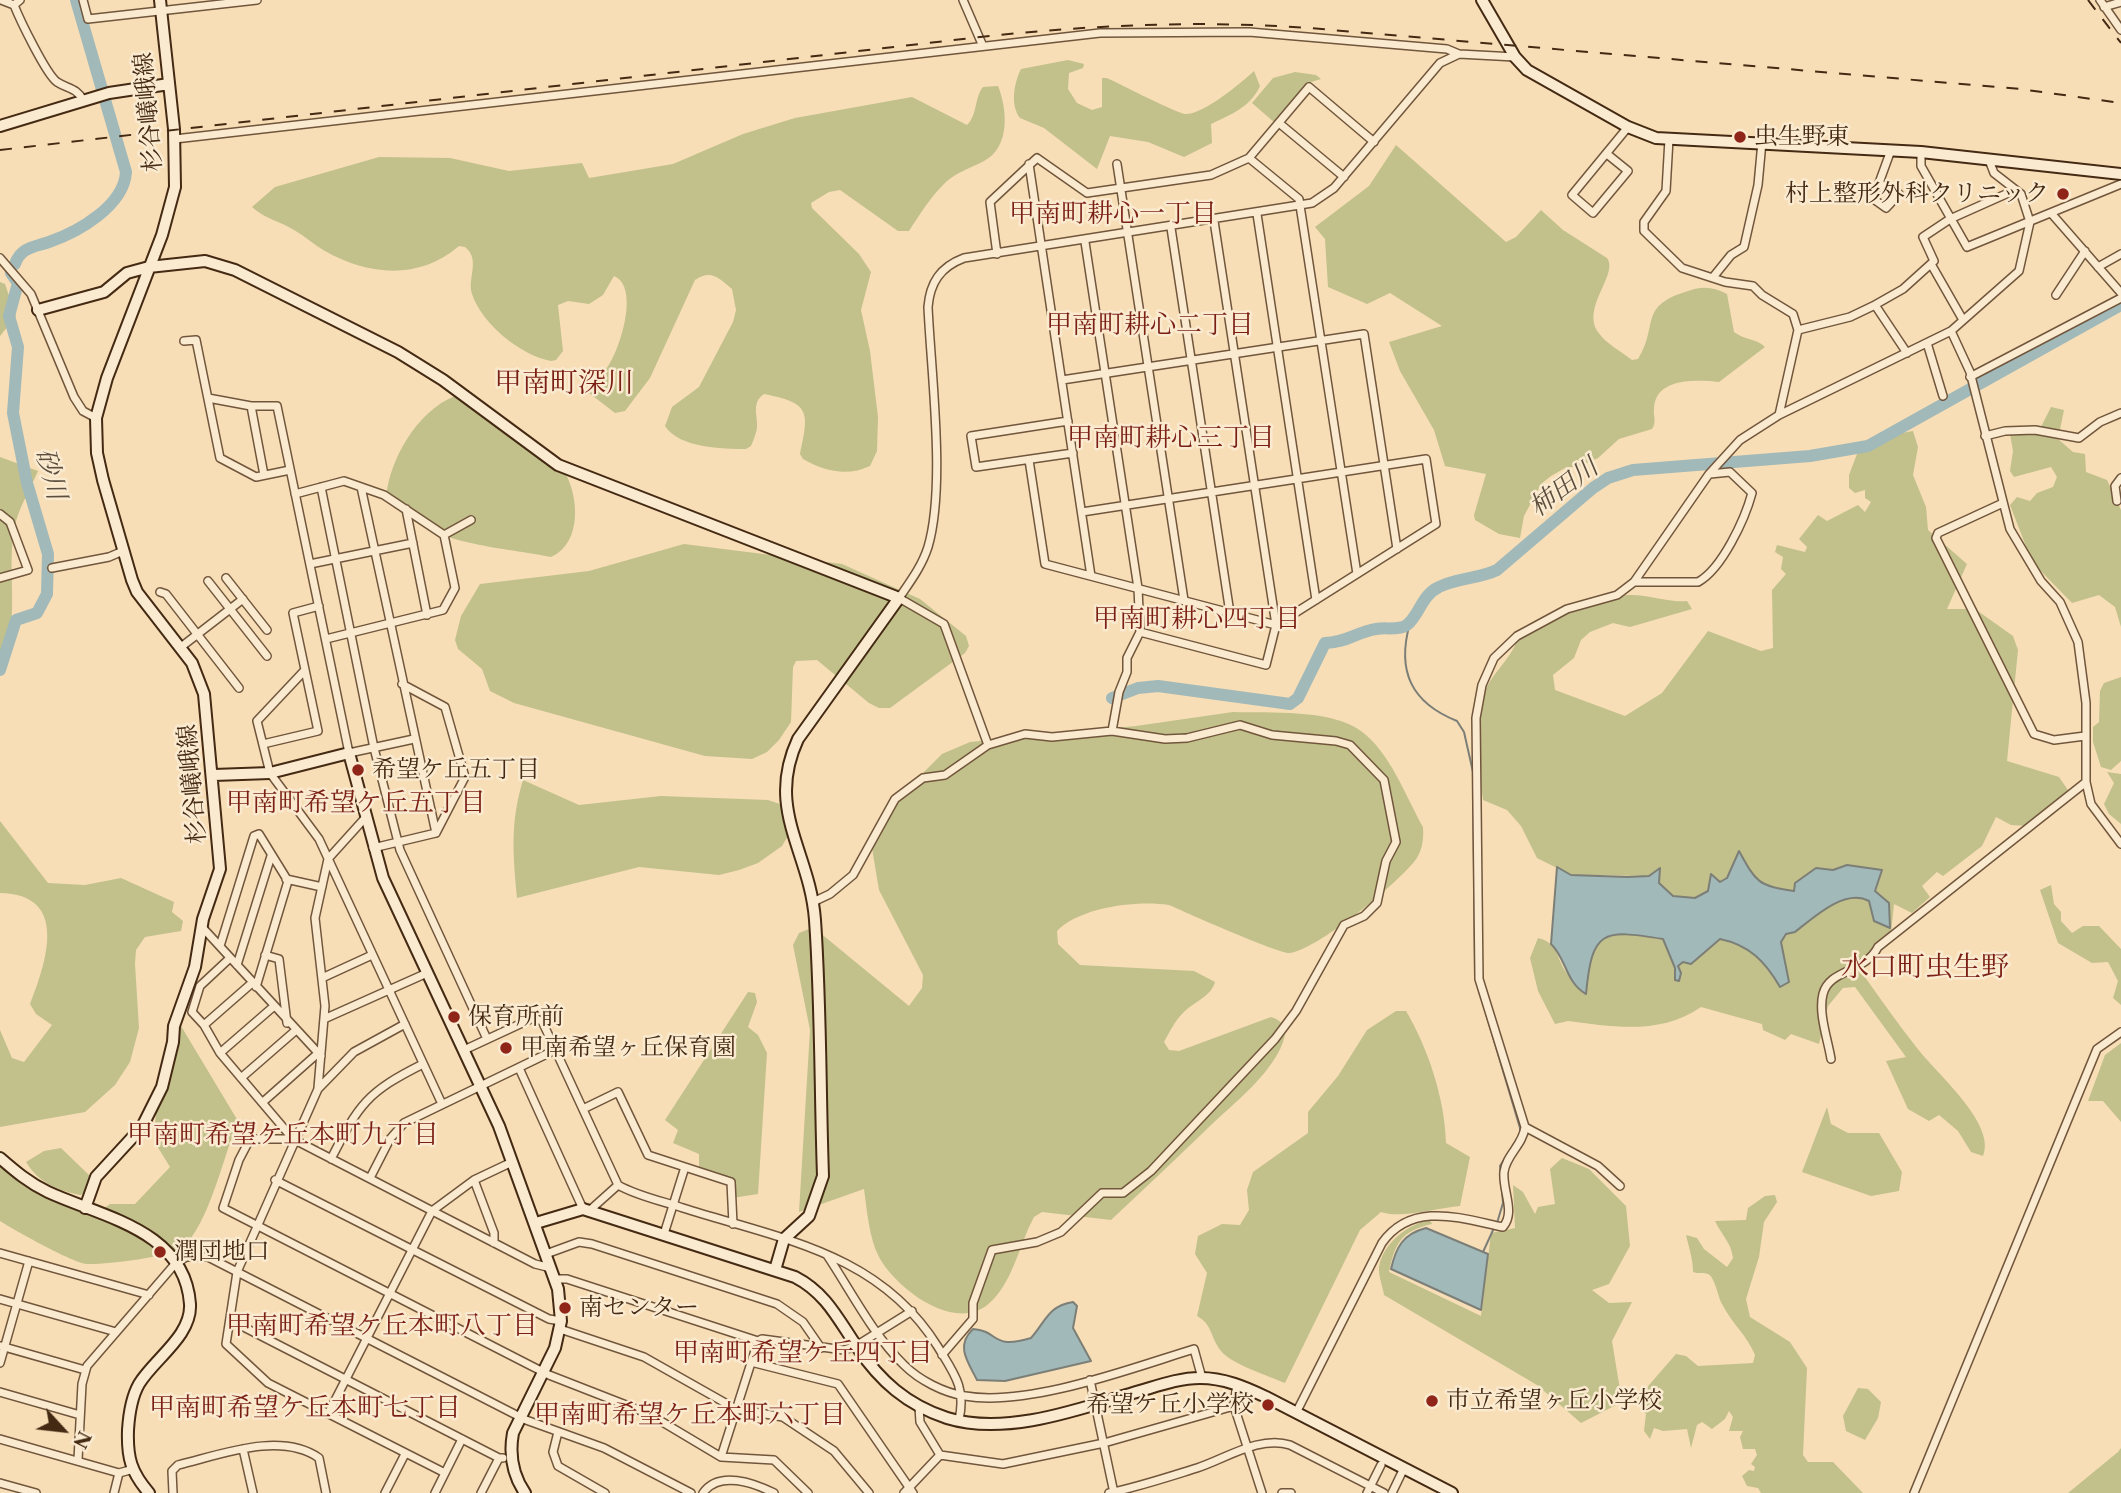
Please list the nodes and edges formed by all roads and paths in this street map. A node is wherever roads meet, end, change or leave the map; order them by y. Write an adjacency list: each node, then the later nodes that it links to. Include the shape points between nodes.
1 (1, 0): 6 (street)
2 (83, 0): 9 (street, via 88,19)
3 (257, 0): 9 (street)
4 (963, 0): 11 (street)
5 (1482, 0): 13 (street)
6 (17, 2): 15 (street, via 46,69 58,82)
7 (2121, 2): 8 (street)
8 (2102, 3): 10 (street)
9 (161, 6): 14 (street, 杉谷嶬峨線)
10 (2121, 30)
11 (982, 44): 12 (street, via 1091,33 1214,31 1409,45); 19 (street, via 624,90)
12 (1459, 54): 13 (street); 21 (street, via 1434,69)
13 (1515, 57): 18 (street, via 1542,80)
14 (169, 83): 15 (street); 19 (street, 杉谷嶬峨線)
15 (89, 98): 17 (street)
16 (1279, 124): 21 (street, via 1309,87); 26 (street); 31 (street)
17 (0, 126)
18 (1628, 127): 20 (street); 25 (street)
19 (175, 139): 51 (street, 杉谷嶬峨線, via 173,201)
20 (1669, 139): 22 (street); 53 (street, via 1666,191 1643,227 1682,268)
21 (1374, 142): 31 (street)
22 (1762, 142): 23 (street); 53 (street, via 1744,247)
23 (1891, 149): 24 (street); 32 (street)
24 (1920, 152): 27 (street); 39 (street, via 1921,166)
25 (1607, 154): 25 (street, via 1572,195 1592,213 1628,171)
26 (1249, 158): 34 (street, via 1211,175); 36 (street, via 1299,199)
27 (1989, 160): 30 (street); 35 (street, via 1994,173)
28 (1029, 164): 34 (street, via 1037,158 1087,193); 45 (street); 47 (street, via 990,202)
29 (1117, 164): 34 (street)
30 (2121, 174)
31 (1344, 177): 36 (street, via 1324,197)
32 (1879, 183)
33 (2121, 184): 37 (street)
34 (1121, 189): 43 (street)
35 (2015, 190): 39 (street); 41 (street, via 2021,194)
36 (1300, 208): 38 (street); 62 (street)
37 (2051, 213): 41 (street); 46 (street)
38 (1257, 214): 40 (street); 64 (street)
39 (1950, 219): 41 (street, via 1967,247); 50 (street, via 1923,237 1934,261)
40 (1214, 221): 42 (street); 66 (street)
41 (2030, 222): 58 (street, via 2019,271)
42 (1171, 228): 43 (street); 67 (street)
43 (1127, 235): 44 (street); 68 (street)
44 (1084, 242): 45 (street); 69 (street)
45 (1041, 247): 47 (street); 71 (street)
46 (2085, 251): 52 (street); 54 (street)
47 (997, 254): 118 (street, via 955,262 942,271 930,291 934,520 927,548)
48 (2121, 254): 52 (street)
49 (0, 258): 57 (street, via 22,282)
50 (1931, 264): 56 (street, via 1903,289); 58 (street)
51 (149, 267): 57 (street, via 127,273 104,292); 77 (street, 杉谷嶬峨線); 118 (street, via 205,261 235,270 398,352 558,465)
52 (2098, 267): 55 (street)
53 (1714, 276): 59 (street, via 1753,286 1793,314)
54 (2056, 295)
55 (2121, 295): 70 (street)
56 (1875, 305): 59 (street, via 1850,317); 65 (street)
57 (38, 310): 77 (street, via 74,397 83,411)
58 (1963, 320): 60 (street)
59 (1798, 330): 76 (street)
60 (1951, 331): 63 (street); 70 (street)
61 (184, 341): 73 (street, via 196,340)
62 (1320, 341): 64 (street); 82 (street, via 1364,334); 85 (street)
63 (1927, 343): 65 (street); 72 (street)
64 (1278, 348): 66 (street); 88 (street)
65 (1907, 353): 76 (street)
66 (1236, 354): 67 (street); 89 (street)
67 (1191, 360): 68 (street); 92 (street)
68 (1147, 367): 69 (street); 94 (street)
69 (1105, 374): 71 (street); 97 (street)
70 (1971, 379): 79 (street)
71 (1062, 380): 78 (street)
72 (1943, 396)
73 (208, 398): 74 (street); 86 (street, via 220,458 256,477)
74 (251, 406): 83 (street, via 277,406); 86 (street)
75 (2121, 413): 79 (street, via 2079,438 2035,430)
76 (1779, 415): 84 (street, via 1740,440)
77 (96, 418): 105 (street, 杉谷嶬峨線, via 101,474)
78 (1068, 421): 80 (street); 81 (street, via 971,436 976,467)
79 (1985, 436): 96 (street)
80 (1073, 453): 81 (street); 99 (street)
81 (1029, 460): 111 (street, via 1045,564)
82 (1385, 466): 85 (street); 104 (street); 104 (street, via 1426,459 1436,524)
83 (290, 470): 86 (street); 93 (street)
84 (1711, 471): 115 (street); 115 (street, via 1730,472 1752,493 1745,519 1722,559 1698,582)
85 (1341, 473): 88 (street); 110 (street)
86 (264, 475)
87 (2121, 478): 95 (street, via 2115,486)
88 (1299, 480): 89 (street); 121 (street)
89 (1255, 486): 92 (street); 127 (street)
90 (321, 487): 91 (street, via 344,481); 93 (street); 107 (street)
91 (361, 487): 98 (street); 106 (street)
92 (1212, 492): 94 (street); 124 (street)
93 (295, 494): 108 (street)
94 (1168, 499): 97 (street); 120 (street)
95 (2117, 501)
96 (2003, 503): 139 (street, via 2022,551 2071,623 2078,642); 139 (street, via 1937,533 1936,538 2034,734 2054,740)
97 (1125, 506): 99 (street); 116 (street)
98 (405, 508): 102 (street); 103 (street)
99 (1082, 512): 111 (street)
100 (0, 514): 112 (street, via 10,522 28,570)
101 (471, 520): 102 (street)
102 (444, 535): 125 (street, via 455,589 443,610)
103 (413, 543): 106 (street); 125 (street)
104 (1397, 549): 110 (street)
105 (123, 551): 109 (street); 133 (street, 杉谷嶬峨線, via 137,592)
106 (374, 551): 107 (street); 126 (street)
107 (336, 559): 108 (street); 130 (street)
108 (310, 564): 122 (street)
109 (52, 568)
110 (1357, 574): 121 (street)
111 (1091, 576): 116 (street)
112 (0, 578)
113 (226, 578): 119 (street)
114 (208, 580): 123 (street)
115 (1634, 582): 189 (street, via 1617,596 1567,609 1517,636 1494,658 1482,685 1476,718 1479,979)
116 (1138, 588): 120 (street); 129 (street)
117 (160, 592): 131 (street)
118 (899, 598): 142 (street, via 944,624); 157 (street, via 813,716 789,758 784,783 786,809)
119 (243, 599): 123 (street); 128 (street)
120 (1184, 600): 124 (street)
121 (1316, 600): 127 (street)
122 (319, 606): 132 (street); 135 (street, via 293,613)
123 (231, 609): 131 (street); 134 (street)
124 (1230, 612): 127 (street)
125 (428, 615): 126 (street)
126 (390, 623): 130 (street); 136 (street)
127 (1276, 625): 129 (street, via 1266,665)
128 (267, 630)
129 (1140, 632): 138 (street, via 1127,658)
130 (352, 633): 132 (street); 143 (street)
131 (197, 635): 133 (street); 137 (street)
132 (326, 639): 144 (street)
133 (181, 647): 146 (street, 杉谷嶬峨線, via 204,694)
134 (267, 656)
135 (305, 670): 141 (street, via 257,721); 141 (street, via 318,731)
136 (402, 684): 140 (street); 149 (street, via 445,708 465,777)
137 (239, 688)
138 (1112, 731): 142 (street, via 1052,737 1025,734); 234 (street, via 1165,739 1240,726 1350,746 1374,766 1387,786 1396,842 1386,861 1377,903 1364,916 1343,925 1296,1011 1275,1039 1151,1171 1123,1193 1102,1193 1061,1232 1037,1242 992,1250 973,1303 973,1319)
139 (2085, 736): 147 (street)
140 (414, 739): 143 (street); 149 (street)
141 (262, 744): 145 (street)
142 (988, 745): 157 (street, via 945,775 923,778 895,799 853,874)
143 (374, 748): 144 (street); 150 (street)
144 (349, 753): 145 (street); 148 (street)
145 (270, 773): 146 (street); 154 (street, via 319,839)
146 (214, 775): 158 (street, 杉谷嶬峨線, via 220,869)
147 (2085, 782): 151 (street, via 2091,804); 180 (street, via 1878,947 1872,959 1834,977 1823,991 1822,1003)
148 (365, 818): 152 (street); 154 (street)
149 (436, 833): 150 (street)
150 (398, 841): 152 (street); 175 (street)
151 (2121, 844)
152 (372, 848): 164 (street)
153 (271, 856): 155 (street); 159 (street, via 259,834 254,836); 163 (street)
154 (328, 859): 156 (street); 160 (street)
155 (286, 879): 156 (street); 161 (street)
156 (322, 887): 165 (street, via 315,926)
157 (813, 902): 208 (street, via 823,1176 809,1216)
158 (202, 927): 159 (street); 201 (street, 杉谷嶬峨線, via 162,1087 142,1127 96,1177)
159 (220, 946): 162 (street)
160 (372, 955): 165 (street); 167 (street)
161 (265, 956): 166 (street); 170 (street, via 279,959)
162 (230, 958): 163 (street); 172 (street, via 200,986 192,1012)
163 (237, 965): 166 (street)
164 (427, 973): 167 (street); 176 (street)
165 (322, 978): 169 (street)
166 (254, 985): 168 (street); 172 (street)
167 (389, 990): 169 (street); 171 (street)
168 (273, 1007): 170 (street); 178 (street)
169 (324, 1019): 179 (street)
170 (287, 1023): 173 (street)
171 (405, 1024): 181 (street); 185 (street, via 354,1052)
172 (204, 1025): 178 (street)
173 (295, 1031): 179 (street); 183 (street)
174 (2121, 1032): 295 (street, via 2097,1049)
175 (487, 1039): 176 (street); 177 (street, via 533,1018 542,1021)
176 (464, 1050): 184 (street)
177 (555, 1050): 182 (street); 188 (street)
178 (220, 1053): 183 (street)
179 (318, 1056): 185 (street); 186 (street)
180 (1830, 1059)
181 (423, 1064): 187 (street); 192 (street, via 364,1101)
182 (519, 1068): 184 (street); 202 (street)
183 (242, 1078): 186 (street)
184 (480, 1086): 187 (street); 193 (street)
185 (318, 1088): 190 (street)
186 (263, 1102): 190 (street)
187 (442, 1104): 195 (street, via 399,1127)
188 (583, 1109): 194 (street, via 618,1092 648,1155); 198 (street)
189 (1525, 1127): 199 (street, via 1598,1166); 249 (street, via 1521,1144 1504,1170 1506,1223 1500,1227 1433,1214 1414,1217 1392,1231)
190 (293, 1139): 192 (street); 196 (street); 206 (street, via 250,1139 239,1160 223,1208)
191 (0, 1158): 201 (street, via 23,1178)
192 (331, 1159): 195 (street)
193 (512, 1162): 197 (street); 204 (street)
194 (685, 1167): 200 (street); 205 (street, via 731,1182)
195 (370, 1178): 203 (street)
196 (275, 1180): 206 (street); 210 (street)
197 (474, 1180): 203 (street); 209 (street)
198 (618, 1185): 200 (street); 202 (street)
199 (1620, 1186)
200 (674, 1205): 205 (street); 207 (street)
201 (85, 1208): 215 (street, via 149,1235)
202 (586, 1210): 204 (street); 207 (street)
203 (432, 1211): 209 (street); 210 (street)
204 (536, 1223): 212 (street)
205 (733, 1224): 208 (street)
206 (256, 1226): 218 (street); 220 (street)
207 (664, 1234): 217 (street)
208 (784, 1240): 213 (street); 217 (street)
209 (494, 1243): 216 (street)
210 (412, 1249): 220 (street); 226 (street)
211 (0, 1253): 214 (street)
212 (547, 1254): 216 (street); 233 (street, via 579,1242 592,1244 777,1304 803,1322)
213 (827, 1255): 224 (street, via 861,1269); 228 (street)
214 (29, 1261): 221 (street); 223 (street)
215 (175, 1264): 218 (street, via 204,1255); 221 (street); 267 (street, via 189,1312 176,1339 138,1386 131,1402)
216 (552, 1268): 219 (street)
217 (775, 1270): 232 (street, via 817,1291)
218 (237, 1272): 225 (street); 229 (street)
219 (555, 1279): 226 (street); 230 (street)
220 (390, 1293): 229 (street); 238 (street)
221 (149, 1295): 227 (street)
222 (0, 1299): 223 (street)
223 (17, 1303): 227 (street); 231 (street)
224 (912, 1311): 228 (street); 234 (street)
225 (230, 1320): 240 (street); 250 (street, via 229,1348 268,1383)
226 (560, 1325): 238 (street); 248 (street, via 644,1357)
227 (116, 1332): 237 (street)
228 (879, 1332): 232 (street); 244 (street, via 905,1366 925,1381)
229 (367, 1338): 240 (street); 252 (street)
230 (758, 1341): 233 (street); 235 (street)
231 (2, 1346): 236 (street); 237 (street)
232 (856, 1346): 233 (street); 247 (street, via 883,1380)
233 (821, 1348)
234 (942, 1354): 244 (street)
235 (751, 1362): 248 (street); 271 (street, via 838,1384)
236 (0, 1363)
237 (85, 1370): 251 (street)
238 (543, 1373): 252 (street); 262 (street, via 649,1414)
239 (1202, 1378): 241 (street, via 1194,1349); 242 (street); 245 (street, via 1179,1380)
240 (346, 1379): 250 (street); 256 (street)
241 (1090, 1380): 244 (street, via 1008,1396); 245 (street)
242 (1237, 1384): 246 (street); 249 (street)
243 (0, 1392): 251 (street)
244 (964, 1396): 253 (street)
245 (1095, 1405): 253 (street, via 993,1425); 257 (street)
246 (1234, 1406): 257 (street); 258 (street)
247 (919, 1407): 253 (street); 261 (street, via 920,1422)
248 (737, 1409): 262 (street); 287 (street, via 783,1417 834,1451)
249 (1296, 1413): 266 (street)
250 (328, 1414): 260 (street)
251 (80, 1415): 264 (street)
252 (520, 1417): 254 (street); 263 (street)
253 (959, 1420)
254 (558, 1432): 282 (street, via 553,1452 558,1466); 283 (street, via 604,1448)
255 (0, 1439): 264 (street)
256 (462, 1440): 263 (street); 268 (street)
257 (1104, 1443): 261 (street, via 1003,1464); 288 (street)
258 (1248, 1448): 270 (street, via 1284,1443); 288 (street); 289 (street)
259 (243, 1449): 275 (street, via 174,1466); 276 (street); 277 (street, via 295,1445 317,1457)
260 (405, 1454): 268 (street); 278 (street)
261 (940, 1455): 271 (street)
262 (722, 1457): 286 (street, via 774,1460)
263 (505, 1458): 280 (street); 281 (street)
264 (78, 1460): 267 (street)
265 (1381, 1465): 270 (street)
266 (1404, 1468): 293 (street); 294 (street)
267 (125, 1471): 273 (street); 274 (street)
268 (444, 1474): 279 (street)
269 (0, 1483): 272 (street)
270 (1368, 1490): 292 (street)
271 (908, 1492)
272 (36, 1493)
273 (114, 1493)
274 (149, 1493)
275 (173, 1493)
276 (253, 1493)
277 (326, 1493)
278 (385, 1493)
279 (435, 1493)
280 (481, 1493)
281 (525, 1493)
282 (605, 1493)
283 (691, 1493)
284 (703, 1493): 285 (street, via 721,1480 755,1484)
285 (774, 1493)
286 (808, 1493)
287 (869, 1493)
288 (1112, 1493)
289 (1262, 1493)
290 (1282, 1493): 291 (street)
291 (1291, 1493)
292 (1384, 1493)
293 (1392, 1493)
294 (1452, 1493)
295 (1914, 1493)

